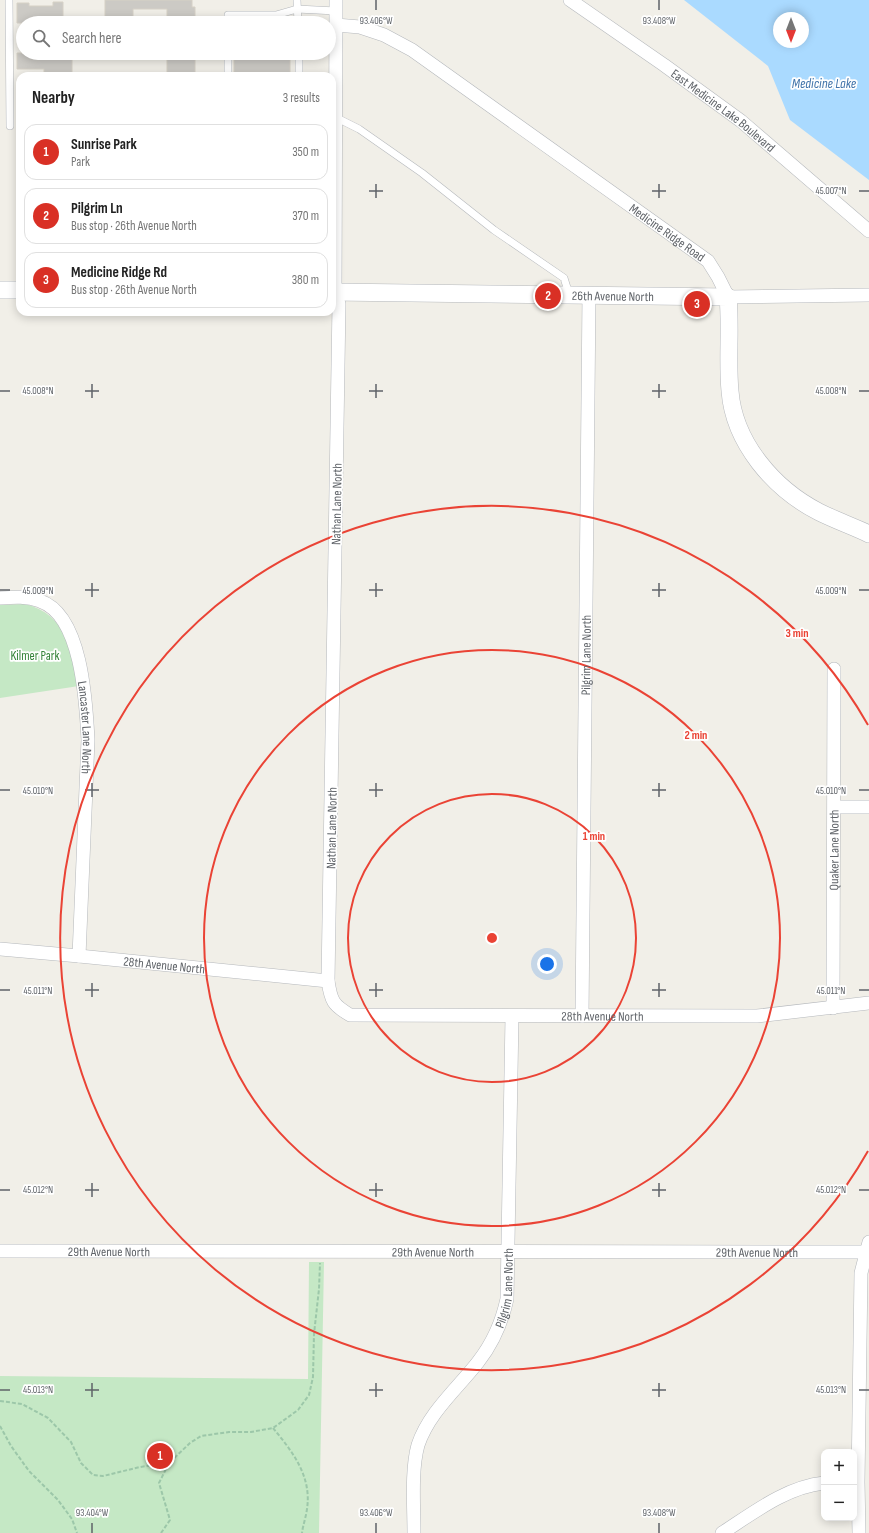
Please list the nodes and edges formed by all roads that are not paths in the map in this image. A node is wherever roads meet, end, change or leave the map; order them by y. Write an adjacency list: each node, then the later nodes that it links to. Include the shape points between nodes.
1 (10, 0): 16 (lane)
2 (297, 0): 5 (lane)
3 (570, 0): 17 (street, East Medicine Lake Boulevard, via 741,121)
4 (336, 6): 5 (lane); 8 (street, Nathan Lane North)
5 (297, 10): 6 (lane, via 276,15); 7 (lane)
6 (228, 16)
7 (297, 16)
8 (336, 25): 25 (street, Medicine Ridge Road, via 360,27 384,35 412,50 708,261)
9 (228, 60): 12 (lane)
10 (299, 60): 13 (lane)
11 (336, 60): 14 (street, Nathan Lane North)
12 (228, 72)
13 (299, 72)
14 (335, 72)
15 (336, 118): 21 (lane, via 359,129 416,168 494,230 564,278)
16 (10, 126)
17 (869, 231)
18 (0, 290): 19 (street)
19 (16, 290)
20 (336, 292): 21 (street, 26th Avenue North)
21 (569, 295): 22 (street, 26th Avenue North)
22 (589, 295): 25 (street, 26th Avenue North); 37 (street, Pilgrim Lane North)
23 (869, 295): 25 (street, 26th Avenue North)
24 (336, 297): 33 (street, Nathan Lane North, via 339,304)
25 (728, 297): 26 (street, Medicine Ridge Road, via 730,393 743,438 760,464 800,501)
26 (869, 534)
27 (0, 598): 32 (street, Lancaster Lane North, via 23,597 40,601 54,609 73,639 83,685 88,740)
28 (834, 669): 29 (street, Quaker Lane North)
29 (835, 807): 30 (street); 36 (street, Quaker Lane North)
30 (869, 807)
31 (0, 949): 32 (street, 28th Avenue North)
32 (79, 956): 33 (street, 28th Avenue North)
33 (328, 981): 35 (street, Nathan Lane North, via 330,995)
34 (869, 1003): 36 (street, 28th Avenue North)
35 (336, 1007): 38 (street, 28th Avenue North, via 350,1015)
36 (833, 1008): 37 (street, 28th Avenue North, via 757,1016)
37 (582, 1016): 38 (street, 28th Avenue North)
38 (512, 1017): 41 (street, Pilgrim Lane North)
39 (868, 1247): 41 (street, 29th Avenue North); 42 (street, via 861,1273)
40 (0, 1251): 41 (street, 29th Avenue North)
41 (509, 1253): 45 (street, Pilgrim Lane North, via 507,1299 496,1332 479,1362 427,1426 418,1446 414,1471)
42 (857, 1449)
43 (821, 1484): 46 (street, via 810,1485 783,1495)
44 (856, 1485): 47 (street)
45 (414, 1533)
46 (722, 1533)
47 (859, 1533)

